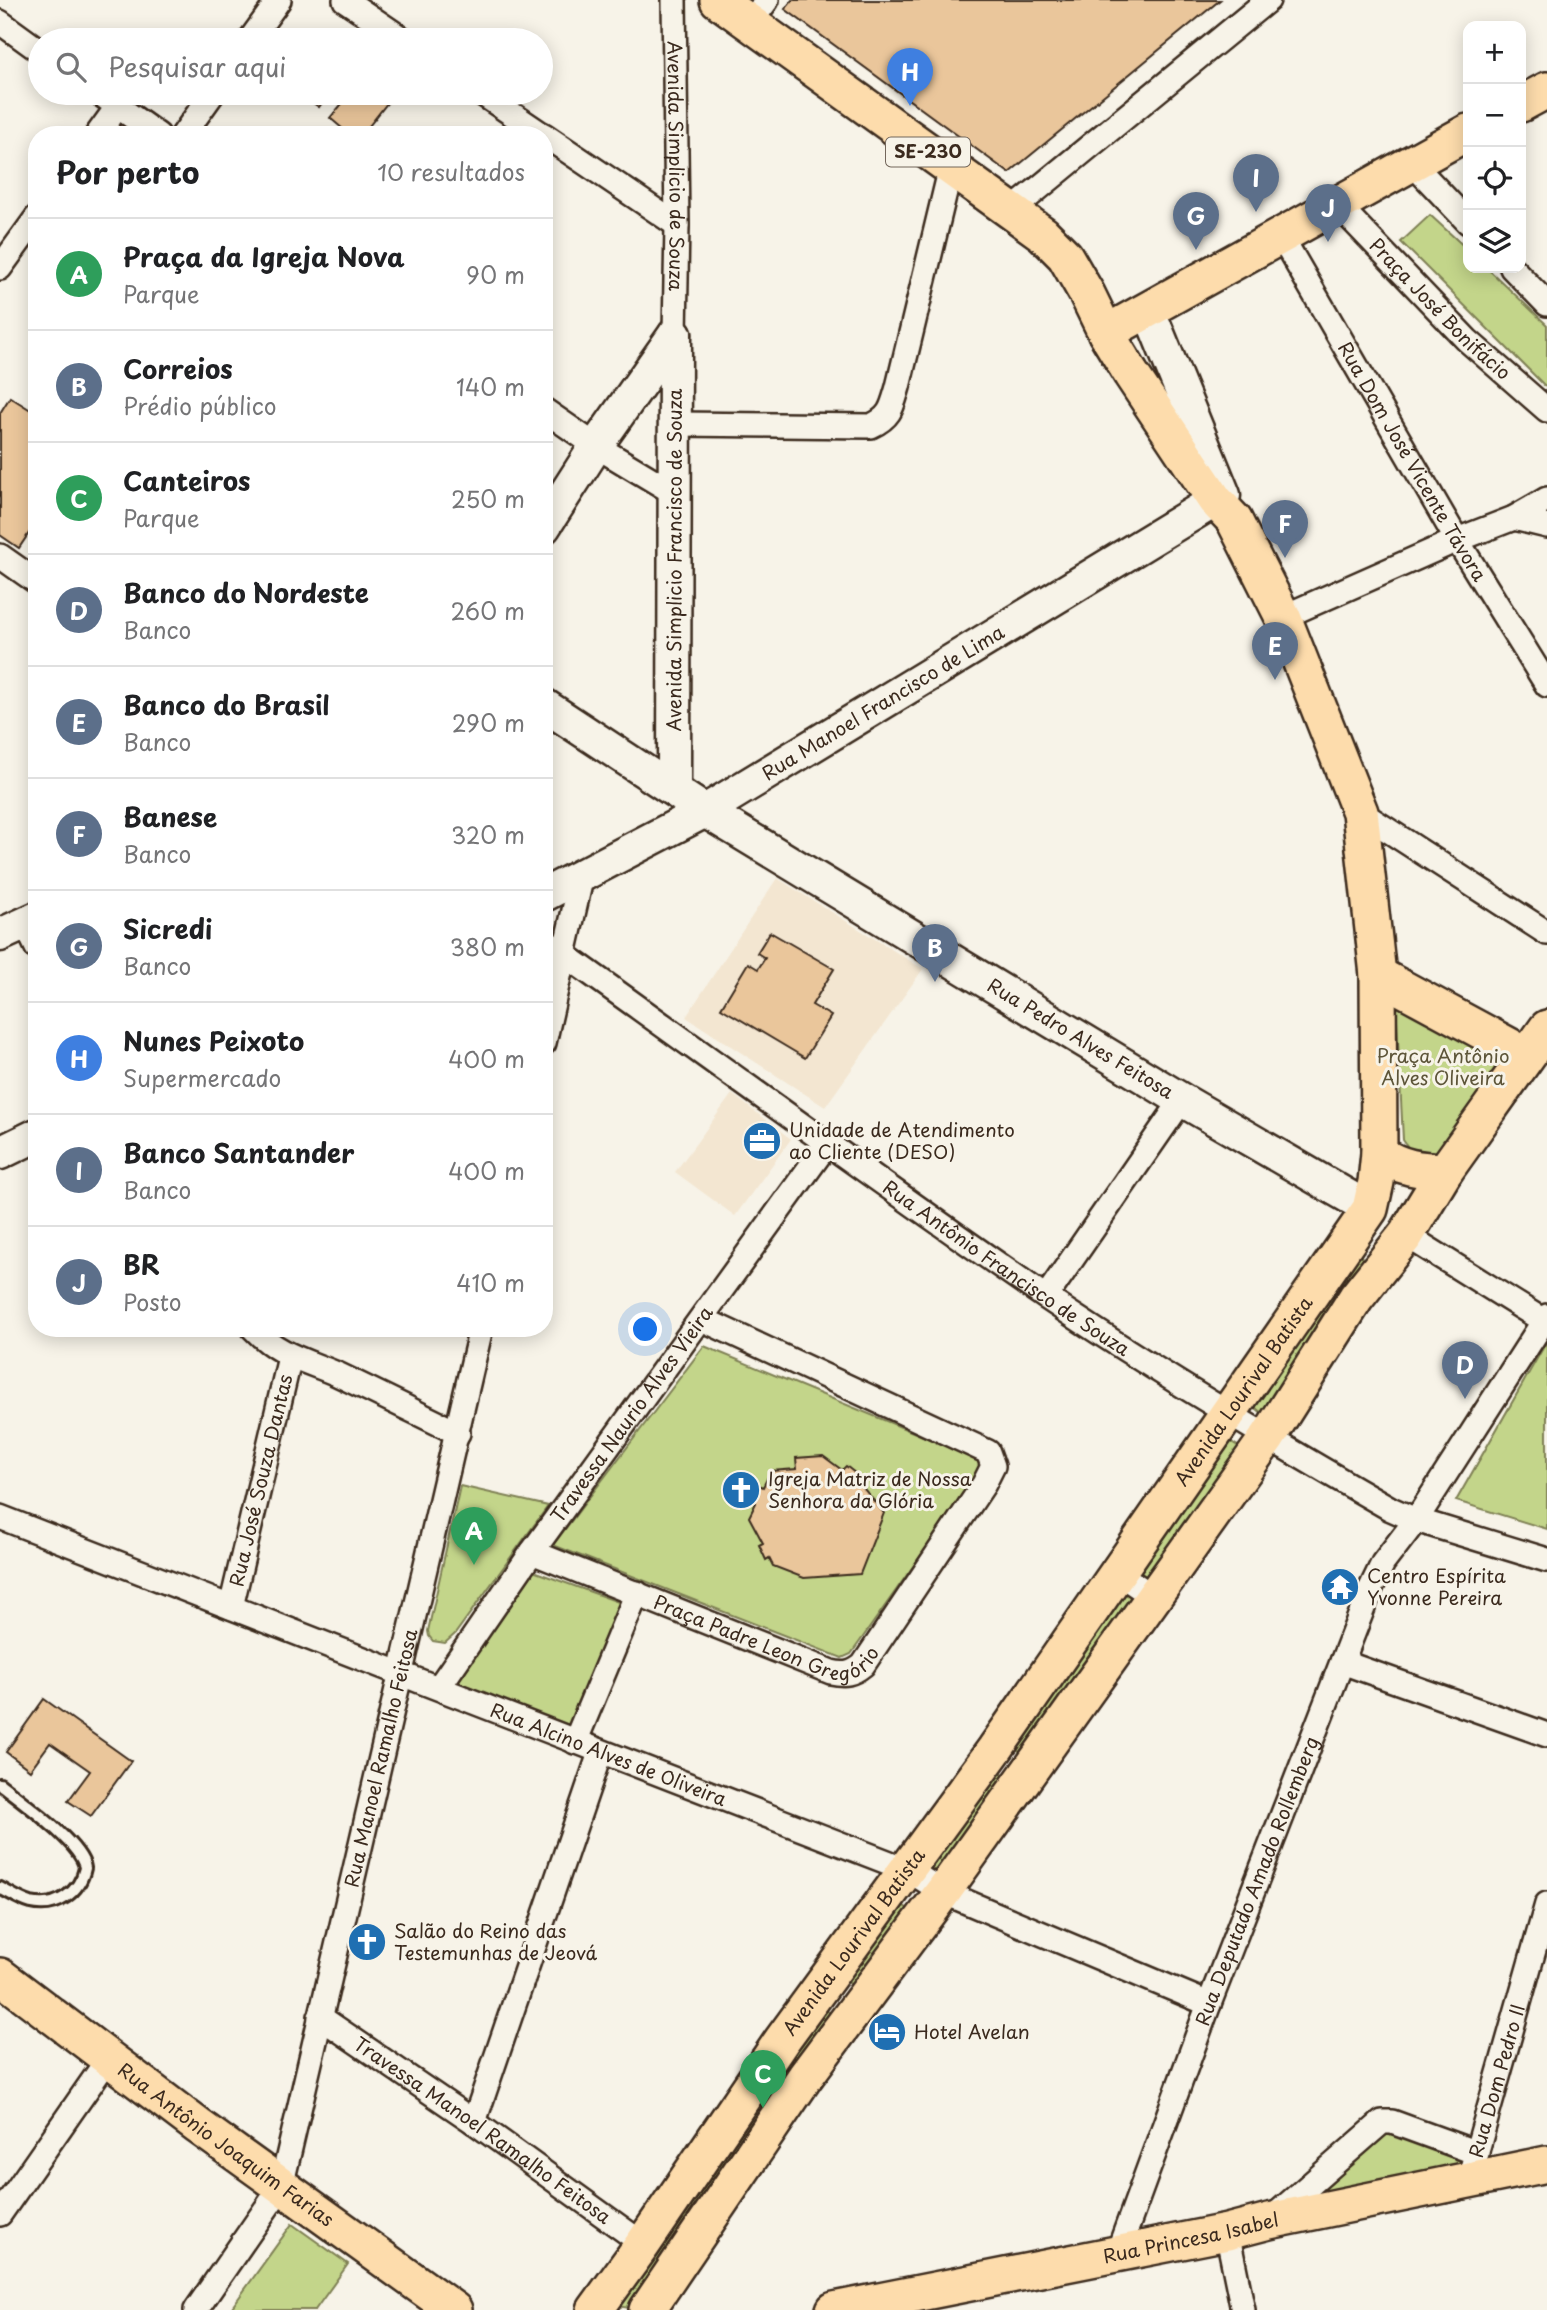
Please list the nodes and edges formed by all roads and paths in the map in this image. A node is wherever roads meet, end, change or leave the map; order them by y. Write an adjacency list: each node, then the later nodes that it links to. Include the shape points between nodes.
1 (278, 0): 8 (street)
2 (345, 0): 9 (street)
3 (674, 0): 27 (street, Avenida Simplicio de Souza)
4 (718, 0): 6 (main road, SE-230)
5 (1268, 0): 25 (street)
6 (759, 11): 23 (main road, SE-230)
7 (0, 22): 10 (street)
8 (258, 28)
9 (386, 28)
10 (28, 42)
11 (1547, 90): 12 (main road)
12 (1526, 101)
13 (204, 105): 18 (street)
14 (499, 105): 19 (street)
15 (118, 106): 16 (street); 17 (street)
16 (104, 126)
17 (146, 126)
18 (189, 126)
19 (530, 126)
20 (1463, 135): 22 (main road)
21 (553, 141): 27 (street)
22 (1410, 162): 24 (main road); 26 (street)
23 (951, 167): 25 (main road, SE-230); 38 (street, via 898,387 883,421 871,426)
24 (1337, 204): 29 (main road); 36 (street, Praça José Bonifácio, via 1467,340)
25 (1012, 210): 34 (main road, SE-230, via 1065,256)
26 (1463, 217)
27 (677, 225): 35 (street, Avenida Simplicio de Souza)
28 (28, 229): 30 (street)
29 (1281, 236): 33 (main road); 46 (street, Rua Dom José Vicente Távora)
30 (0, 268)
31 (1517, 273): 32 (street)
32 (1547, 304)
33 (1148, 309): 34 (main road); 42 (street)
34 (1106, 333): 42 (main road)
35 (675, 334): 38 (street, Avenida Simplicio Francisco de Souza); 39 (street)
36 (1547, 410)
37 (553, 416): 39 (street)
38 (676, 424): 40 (street, Avenida Simplicio Francisco de Souza)
39 (596, 446): 40 (street); 43 (street)
40 (676, 494): 52 (street, Avenida Simplicio Francisco de Souza)
41 (1547, 499): 44 (street)
42 (1224, 505): 49 (main road); 53 (street, Rua Manoel Francisco de Lima)
43 (553, 513)
44 (1514, 518): 45 (street); 46 (street)
45 (1547, 526)
46 (1457, 540): 49 (street); 50 (street, Rua Dom José Vicente Távora)
47 (0, 556): 48 (street)
48 (28, 576)
49 (1283, 617): 54 (main road)
50 (1547, 685)
51 (553, 711): 52 (street, Rua Pedro Alves Feitosa)
52 (674, 788): 53 (street, Rua Pedro Alves Feitosa)
53 (705, 811): 55 (street, Rua Manoel Francisco de Lima); 63 (street, Rua Pedro Alves Feitosa)
54 (1360, 812): 57 (street); 60 (main road)
55 (582, 874): 56 (street, Rua Manoel Francisco de Lima); 59 (street)
56 (553, 890)
57 (1547, 933)
58 (553, 946): 59 (street, Rua Antônio Francisco de Souza)
59 (564, 954): 61 (street); 65 (street, Rua Antônio Francisco de Souza)
60 (1378, 975): 62 (main road); 67 (main road)
61 (553, 1003)
62 (1537, 1041): 68 (main road, Avenida Lourival Batista)
63 (1182, 1100): 69 (street, Rua Pedro Alves Feitosa); 71 (street)
64 (28, 1139): 66 (street)
65 (827, 1144): 71 (street, Rua Antônio Francisco de Souza); 72 (street, Travessa Naurio Alves Vieira)
66 (0, 1153)
67 (1379, 1153): 68 (main road, via 1408,1168); 69 (main road)
68 (1446, 1171): 70 (main road, Avenida Lourival Batista)
69 (1370, 1209): 77 (main road, Avenida Lourival Batista)
70 (1406, 1235): 73 (street); 79 (main road, Avenida Lourival Batista, via 1356,1298)
71 (1046, 1297): 77 (street, Rua Antônio Francisco de Souza)
72 (702, 1319): 82 (street, Travessa Naurio Alves Vieira); 85 (street, Praça Padre Leon Gregório, via 988,1452 993,1466 855,1672 831,1672)
73 (1546, 1320): 81 (street, Rua Deputado Amado Rollemberg)
74 (263, 1337): 76 (street)
75 (479, 1337): 78 (street, Rua Manoel Ramalho Feitosa)
76 (290, 1357): 78 (street, via 335,1373); 87 (street, Rua José Souza Dantas)
77 (1228, 1413): 79 (street, Rua Antônio Francisco de Souza); 84 (main road, Avenida Lourival Batista)
78 (457, 1433): 89 (street, Rua Manoel Ramalho Feitosa)
79 (1268, 1437): 81 (street, Rua Antônio Francisco de Souza); 86 (main road, Avenida Lourival Batista)
80 (0, 1517): 87 (street, Rua Alcino Alves de Oliveira)
81 (1416, 1520): 83 (street, Rua Antônio Francisco de Souza); 88 (street, Rua Deputado Amado Rollemberg, via 1383,1563)
82 (532, 1552): 85 (street, Praça Padre Leon Gregório); 90 (street, Travessa Naurio Alves Vieira)
83 (1547, 1560)
84 (1118, 1573): 86 (street); 93 (main road, Avenida Lourival Batista)
85 (637, 1593): 92 (street)
86 (1154, 1598): 95 (main road, Avenida Lourival Batista)
87 (231, 1607): 89 (street, Rua Alcino Alves de Oliveira)
88 (1342, 1662): 91 (street); 102 (street, Rua Deputado Amado Rollemberg)
89 (400, 1673): 90 (street, Rua Alcino Alves de Oliveira); 103 (street, Rua Manoel Ramalho Feitosa)
90 (439, 1687): 92 (street, Rua Alcino Alves de Oliveira)
91 (1547, 1735)
92 (575, 1742): 94 (street, Rua Alcino Alves de Oliveira)
93 (995, 1749): 95 (street); 97 (main road, Avenida Lourival Batista)
94 (600, 1753): 97 (street, Rua Alcino Alves de Oliveira); 105 (street)
95 (1027, 1773): 99 (main road, Avenida Lourival Batista)
96 (0, 1784): 98 (lane, via 78,1852 85,1868 76,1889 60,1900 32,1903)
97 (908, 1870): 99 (street, Rua Alcino Alves de Oliveira); 112 (main road, Avenida Lourival Batista, via 782,2040)
98 (0, 1888)
99 (943, 1892): 102 (street, Rua Alcino Alves de Oliveira); 117 (main road, Avenida Lourival Batista, via 805,2077)
100 (1547, 1904): 107 (street, Rua Dom Pedro II)
101 (0, 1976): 104 (main road, Rua Antônio Joaquim Farias)
102 (1209, 2004): 113 (street, Rua Deputado Amado Rollemberg)
103 (320, 2017): 105 (street, Travessa Manoel Ramalho Feitosa); 108 (street, Rua Manoel Ramalho Feitosa)
104 (108, 2059): 108 (main road, Rua Antônio Joaquim Farias); 109 (street)
105 (474, 2122): 112 (street, Travessa Manoel Ramalho Feitosa)
106 (1547, 2164): 107 (main road, Rua Princesa Isabel)
107 (1473, 2166): 110 (main road, Rua Princesa Isabel); 110 (street, via 1392,2122 1382,2122)
108 (281, 2187): 114 (street); 115 (main road, Rua Antônio Joaquim Farias)
109 (0, 2214)
110 (1269, 2221): 111 (main road, Rua Princesa Isabel)
111 (1227, 2232): 113 (main road, Rua Princesa Isabel); 119 (street)
112 (643, 2244): 116 (main road, Avenida Lourival Batista)
113 (1118, 2252): 118 (main road, Rua Princesa Isabel)
114 (196, 2310)
115 (454, 2310)
116 (595, 2310)
117 (647, 2310)
118 (834, 2310)
119 (1243, 2310)

